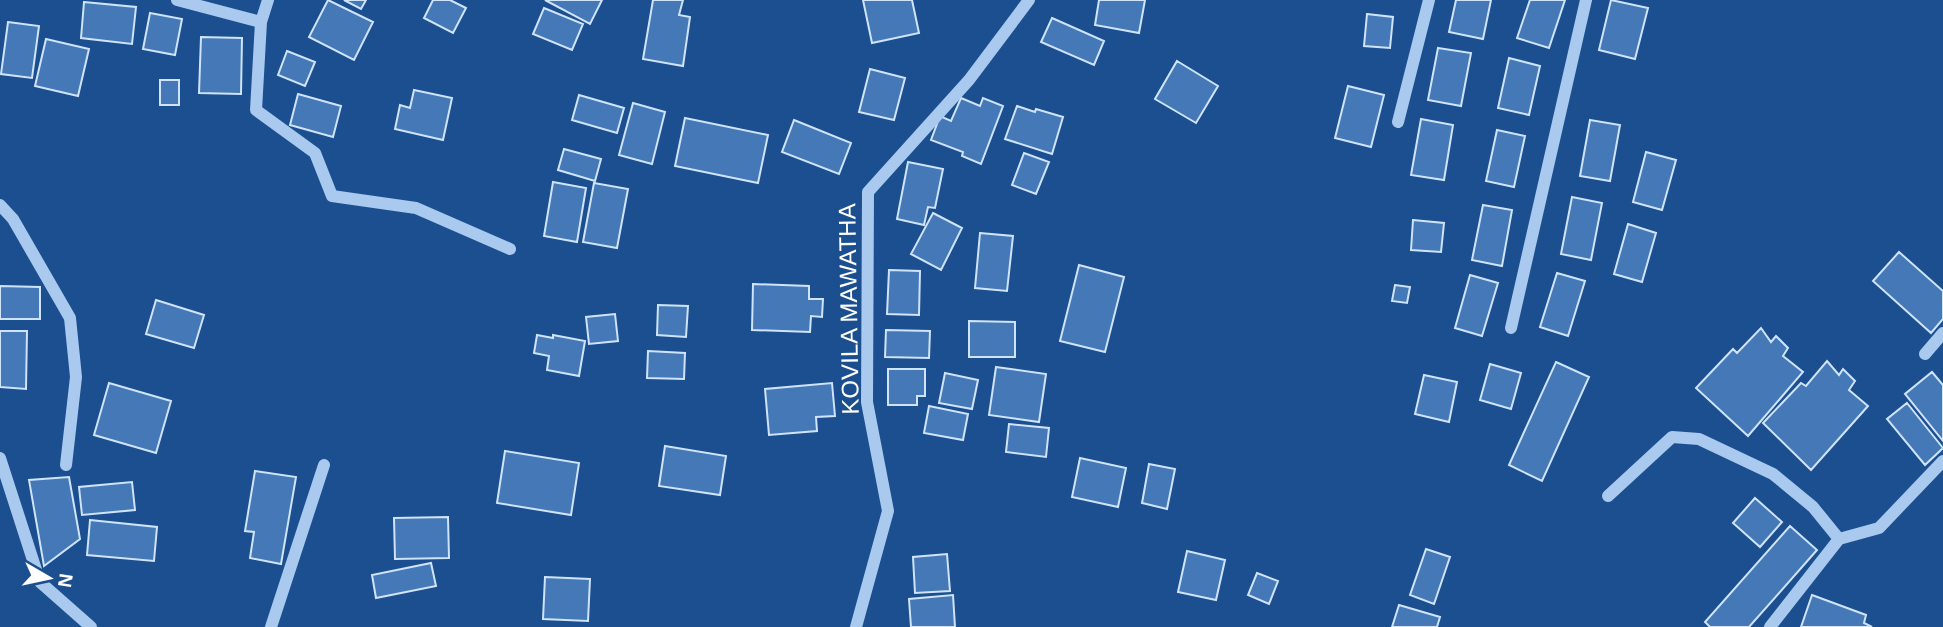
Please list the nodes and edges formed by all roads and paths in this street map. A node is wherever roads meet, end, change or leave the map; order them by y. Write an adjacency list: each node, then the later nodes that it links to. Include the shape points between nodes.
1 (177, 0): 6 (street)
2 (268, 0): 6 (street)
3 (1028, 0): 21 (street, KOVILA MAWATHA, via 969,80 868,192 867,402 888,511)
4 (1429, 0): 7 (street)
5 (1586, 0): 10 (street)
6 (261, 22): 9 (street, via 256,110 316,153 332,196 416,208)
7 (1398, 122)
8 (0, 205): 16 (street, via 13,219 70,318 76,377)
9 (510, 249)
10 (1511, 328)
11 (1943, 333): 12 (street)
12 (1925, 354)
13 (0, 458): 19 (street, via 40,582)
14 (1943, 461): 18 (street, via 1879,528)
15 (324, 465): 20 (street)
16 (66, 466)
17 (1608, 496): 18 (street, via 1672,437 1699,439 1773,474 1812,507)
18 (1839, 539): 22 (street)
19 (90, 627)
20 (271, 627)
21 (856, 627)
22 (1770, 627)

